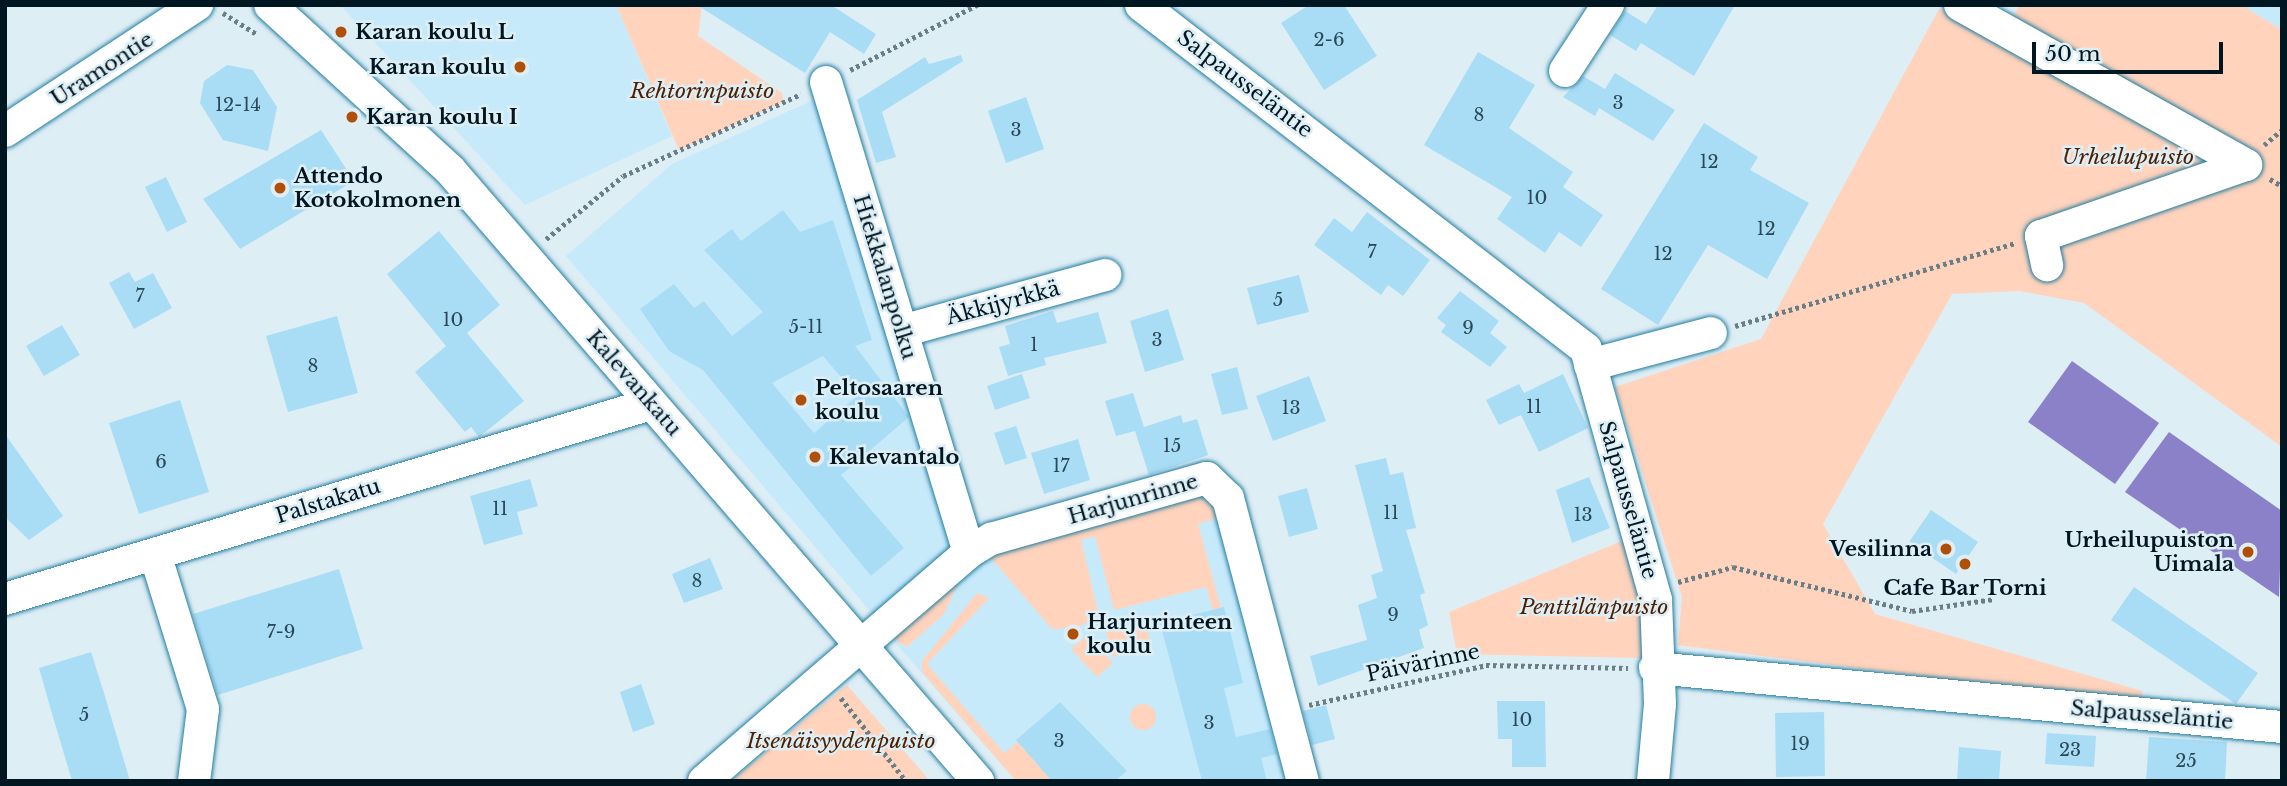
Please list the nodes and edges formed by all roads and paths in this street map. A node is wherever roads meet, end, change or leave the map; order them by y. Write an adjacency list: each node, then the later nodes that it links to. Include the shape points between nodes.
1 (197, 5): 12 (street, Uramontie)
2 (214, 5): 9 (path)
3 (270, 5): 19 (street, Kalevankatu, via 450,170)
4 (977, 5): 11 (path)
5 (1141, 5): 18 (street, Salpausseläntie, via 1474,259 1586,349)
6 (1608, 5): 10 (street)
7 (1960, 5): 8 (street)
8 (1999, 14): 14 (street, via 2246,164)
9 (264, 41)
10 (1565, 71)
11 (826, 82): 13 (path, via 623,176); 16 (street, Hiekkalanpolku)
12 (5, 131)
13 (542, 241)
14 (2044, 250): 17 (path)
15 (1105, 275): 16 (street, Äkkijyrkkä)
16 (902, 331): 20 (street, Hiekkalanpolku)
17 (1711, 333): 18 (street)
18 (1590, 365): 22 (street, Salpausseläntie)
19 (651, 404): 21 (street, Palstakatu); 25 (street, Kalevankatu)
20 (969, 552): 25 (street, Harjunrinne); 27 (street, Harjunrinne, via 991,539 1207,478 1216,481 1228,498)
21 (155, 554): 23 (street, Palstakatu); 29 (street, via 203,709)
22 (1653, 589): 24 (path, via 1733,567 1912,611); 26 (street, Salpausseläntie)
23 (5, 599)
24 (1994, 599)
25 (851, 654): 30 (street, Harjunrinne); 31 (path, via 841,699); 32 (street, Kalevankatu)
26 (1655, 668): 27 (path, Päivärinne, via 1486,665); 28 (street, Salpausseläntie); 34 (street, via 1660,704)
27 (1284, 710): 33 (street, Harjunrinne)
28 (2282, 727)
29 (194, 781)
30 (704, 781)
31 (906, 781)
32 (978, 781)
33 (1303, 781)
34 (1653, 781)

